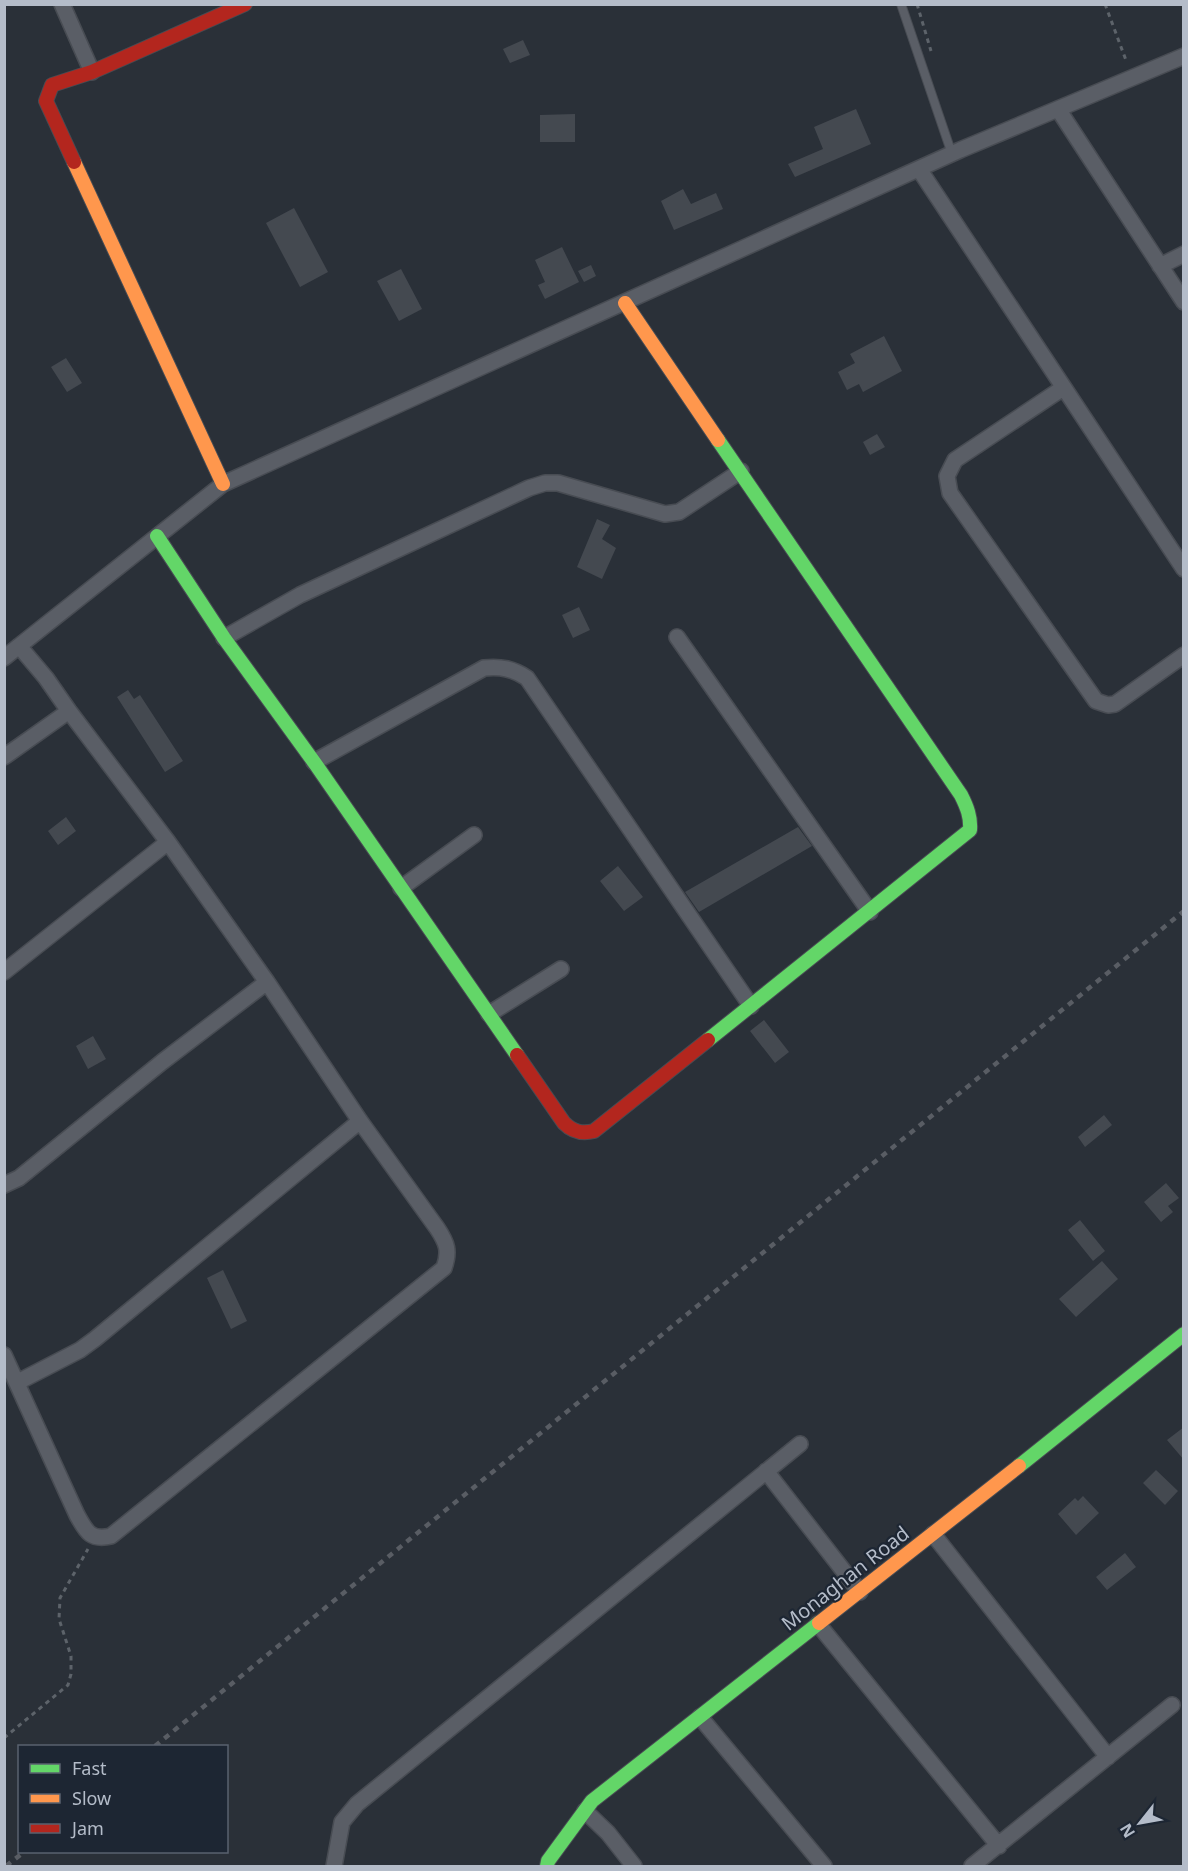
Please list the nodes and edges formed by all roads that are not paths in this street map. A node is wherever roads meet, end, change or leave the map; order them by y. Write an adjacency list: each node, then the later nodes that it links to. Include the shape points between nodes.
1 (62, 4): 5 (street)
2 (244, 4): 5 (street)
3 (901, 4): 7 (lane)
4 (1184, 56): 6 (street)
5 (92, 72): 15 (street, via 52,86 46,101)
6 (1058, 109): 7 (street); 10 (street)
7 (952, 154): 8 (street)
8 (919, 169): 12 (street); 13 (street)
9 (1184, 254): 10 (street)
10 (1160, 266): 11 (street)
11 (1184, 302)
12 (625, 303): 14 (street); 15 (street)
13 (1063, 388): 17 (street); 21 (street, via 955,460 947,476 950,493 1096,701 1115,704)
14 (741, 471): 19 (street, via 679,512 665,514 558,483 544,483 300,596); 29 (street, via 961,795 970,815 970,830)
15 (223, 484): 16 (street)
16 (157, 536): 19 (street); 20 (street)
17 (1184, 569)
18 (677, 637): 29 (street)
19 (224, 638): 25 (street)
20 (19, 646): 22 (street); 23 (street)
21 (1184, 655)
22 (4, 658)
23 (69, 711): 24 (street); 27 (street)
24 (4, 757)
25 (314, 762): 28 (street); 33 (street, via 484,668 517,672 527,678)
26 (474, 835): 28 (street)
27 (168, 842): 31 (street); 32 (street)
28 (401, 888): 34 (street)
29 (870, 912): 33 (street)
30 (561, 969): 34 (street)
31 (4, 972)
32 (267, 982): 35 (street); 36 (street, via 19,1178)
33 (751, 1006): 34 (street, via 586,1134 564,1123)
34 (489, 1014)
35 (360, 1121): 39 (street, via 95,1339); 39 (street, via 447,1244 444,1268 111,1536 95,1538 86,1530)
36 (4, 1185)
37 (1184, 1334): 42 (street, Monaghan Road)
38 (4, 1354): 39 (street)
39 (18, 1382)
40 (800, 1444): 41 (street)
41 (766, 1471): 43 (street); 50 (street, via 357,1804 342,1822)
42 (933, 1534): 43 (street, Monaghan Road); 47 (street)
43 (860, 1592): 44 (street, Monaghan Road)
44 (818, 1624): 46 (street, Monaghan Road); 49 (street)
45 (1172, 1705): 47 (street)
46 (700, 1717): 48 (street, Monaghan Road, via 592,1801); 53 (street)
47 (1108, 1757): 49 (street)
48 (585, 1811): 51 (street, Monaghan Road); 52 (street)
49 (999, 1846): 54 (street)
50 (334, 1866)
51 (547, 1866)
52 (634, 1866)
53 (824, 1866)
54 (972, 1866)

